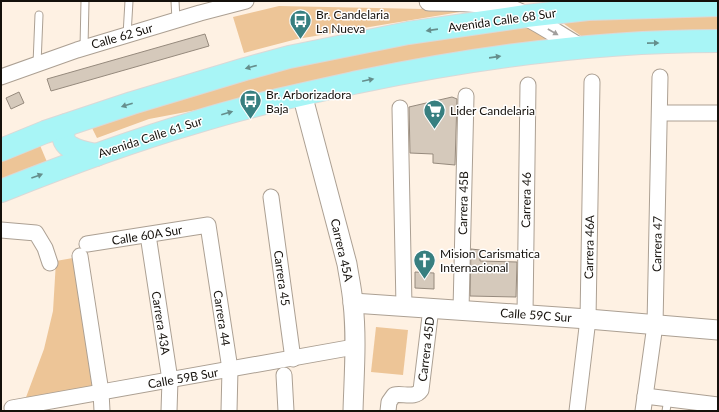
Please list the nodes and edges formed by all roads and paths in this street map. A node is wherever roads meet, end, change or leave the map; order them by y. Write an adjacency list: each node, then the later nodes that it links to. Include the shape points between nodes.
1 (85, 1): 16 (lane)
2 (128, 1): 13 (lane)
3 (175, 1): 12 (lane)
4 (246, 1): 12 (street, Calle 62 Sur)
5 (429, 1): 6 (street)
6 (462, 1): 11 (street, via 504,7)
7 (588, 5): 9 (main road, Avenida Calle 68 Sur); 11 (main road, Avenida Calle 68 Sur)
8 (718, 5): 9 (main road, Avenida Calle 68 Sur)
9 (624, 8): 15 (main road, via 630,16 632,25 631,35)
10 (39, 15): 18 (lane)
11 (526, 16): 17 (street, one-way to 17); 28 (main road, Avenida Calle 68 Sur, one-way to 28, via 408,33 288,57)
12 (176, 20): 13 (street, Calle 62 Sur)
13 (127, 35): 16 (street, Calle 62 Sur)
14 (718, 41): 15 (main road, one-way to 14)
15 (626, 44): 17 (main road)
16 (84, 48): 18 (street, Calle 62 Sur)
17 (580, 48): 23 (main road, one-way to 17, via 435,67)
18 (37, 64): 19 (street, Calle 62 Sur)
19 (1, 77)
20 (660, 77): 26 (street, Carrera 47)
21 (592, 82): 42 (street, Carrera 46A)
22 (528, 85): 41 (street, Carrera 46)
23 (302, 94): 30 (main road, Avenida Calle 61 Sur, one-way to 23, via 192,123); 37 (street, Carrera 45A, via 347,264)
24 (466, 96): 40 (street, Carrera 45B)
25 (400, 108): 38 (street)
26 (660, 113): 27 (street); 43 (street, Carrera 47)
27 (718, 113)
28 (66, 125): 29 (main road); 30 (main road, via 63,136 66,144 82,153)
29 (1, 150)
30 (96, 155): 31 (main road, Avenida Calle 61 Sur, one-way to 30)
31 (1, 191)
32 (271, 197): 46 (street, Carrera 45)
33 (208, 225): 35 (street, Calle 60A Sur); 47 (street, Carrera 44)
34 (1, 230): 36 (street, via 36,233)
35 (148, 234): 49 (street, Carrera 43A); 50 (street, Calle 60A Sur, via 83,250)
36 (50, 263)
37 (353, 303): 38 (street, Calle 59C Sur); 45 (street, Carrera 45A)
38 (404, 306): 39 (street, Calle 59C Sur)
39 (431, 308): 40 (street, Calle 59C Sur); 61 (street, Carrera 45D, via 421,390 415,395 394,395 389,402)
40 (461, 310): 41 (street, Calle 59C Sur)
41 (525, 314): 42 (street, Calle 59C Sur)
42 (588, 319): 43 (street, Calle 59C Sur); 62 (street, Carrera 46A)
43 (655, 325): 44 (street, Calle 59C Sur); 51 (street, Carrera 47)
44 (718, 330)
45 (354, 347): 46 (street, Calle 59B Sur); 60 (street, Carrera 45A)
46 (293, 358): 47 (street, Calle 59B Sur)
47 (230, 370): 49 (street, Calle 59B Sur); 58 (street, Carrera 44)
48 (284, 375): 59 (street)
49 (170, 380): 50 (street, Calle 59B Sur); 57 (street, Carrera 43A)
50 (101, 392): 54 (street, Calle 59B Sur); 56 (street)
51 (645, 396): 52 (street); 63 (street, Carrera 47)
52 (667, 405): 53 (street)
53 (718, 405)
54 (37, 407): 55 (street, Calle 59B Sur)
55 (12, 408)
56 (102, 411)
57 (169, 411)
58 (229, 411)
59 (286, 411)
60 (353, 411)
61 (388, 411)
62 (578, 411)
63 (643, 411)

